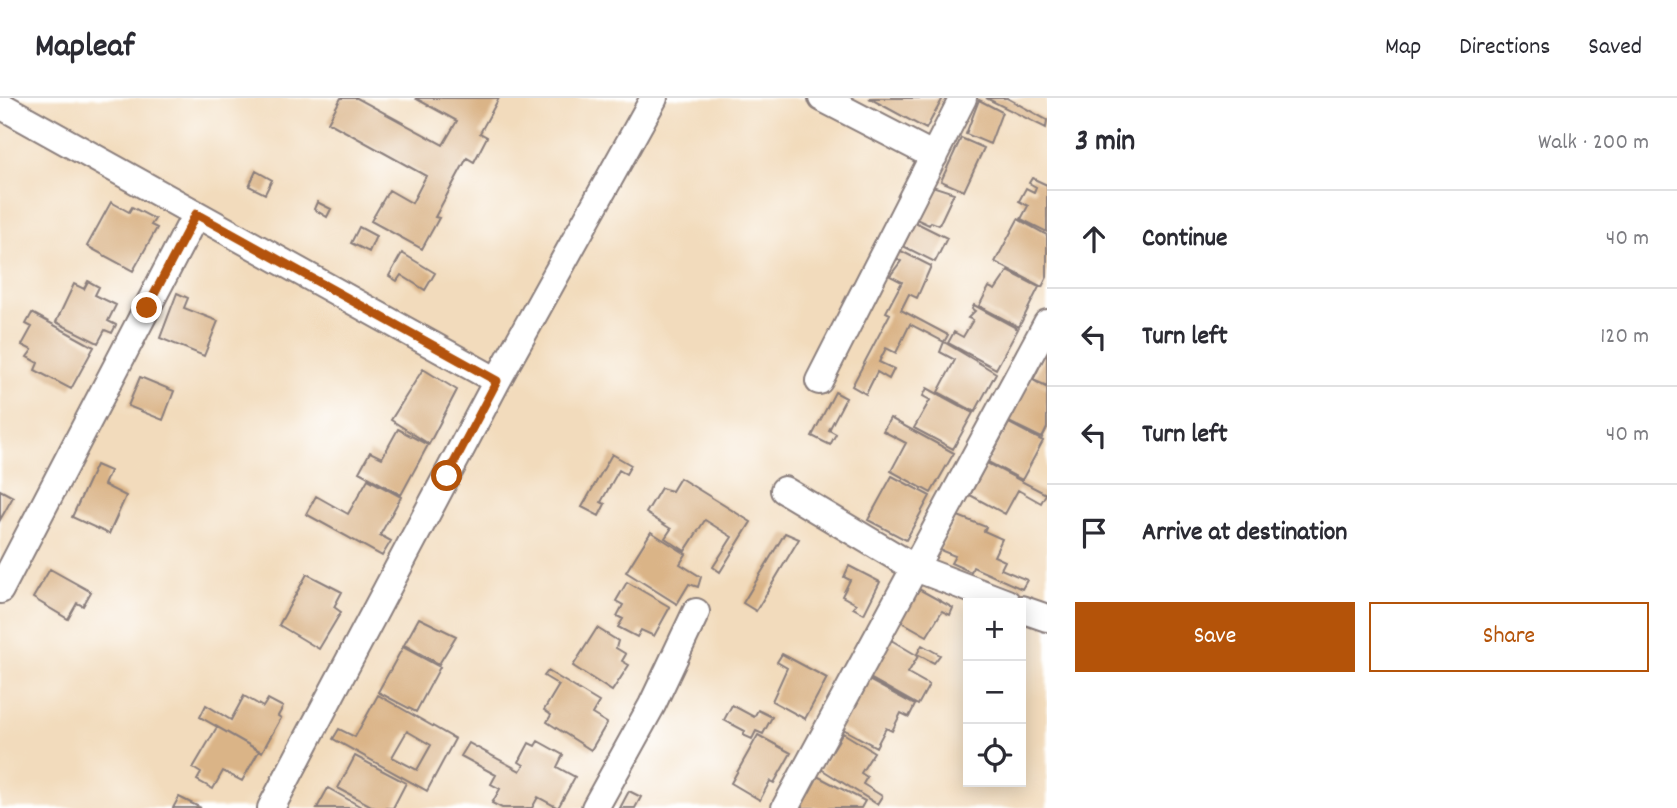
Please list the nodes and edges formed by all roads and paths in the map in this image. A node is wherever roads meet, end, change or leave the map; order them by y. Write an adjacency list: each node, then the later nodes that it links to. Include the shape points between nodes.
1 (654, 98): 8 (street)
2 (822, 98): 5 (street)
3 (963, 98): 5 (street)
4 (0, 105): 6 (street)
5 (934, 156): 9 (street)
6 (196, 214): 8 (street); 12 (street)
7 (1047, 323): 11 (street)
8 (497, 381): 17 (street)
9 (819, 381)
10 (784, 490): 11 (street)
11 (913, 567): 13 (street); 19 (street)
12 (0, 590)
13 (994, 598)
14 (1026, 610): 16 (street)
15 (696, 612): 18 (street, via 652,705)
16 (1047, 618)
17 (271, 808)
18 (594, 808)
19 (785, 808)

